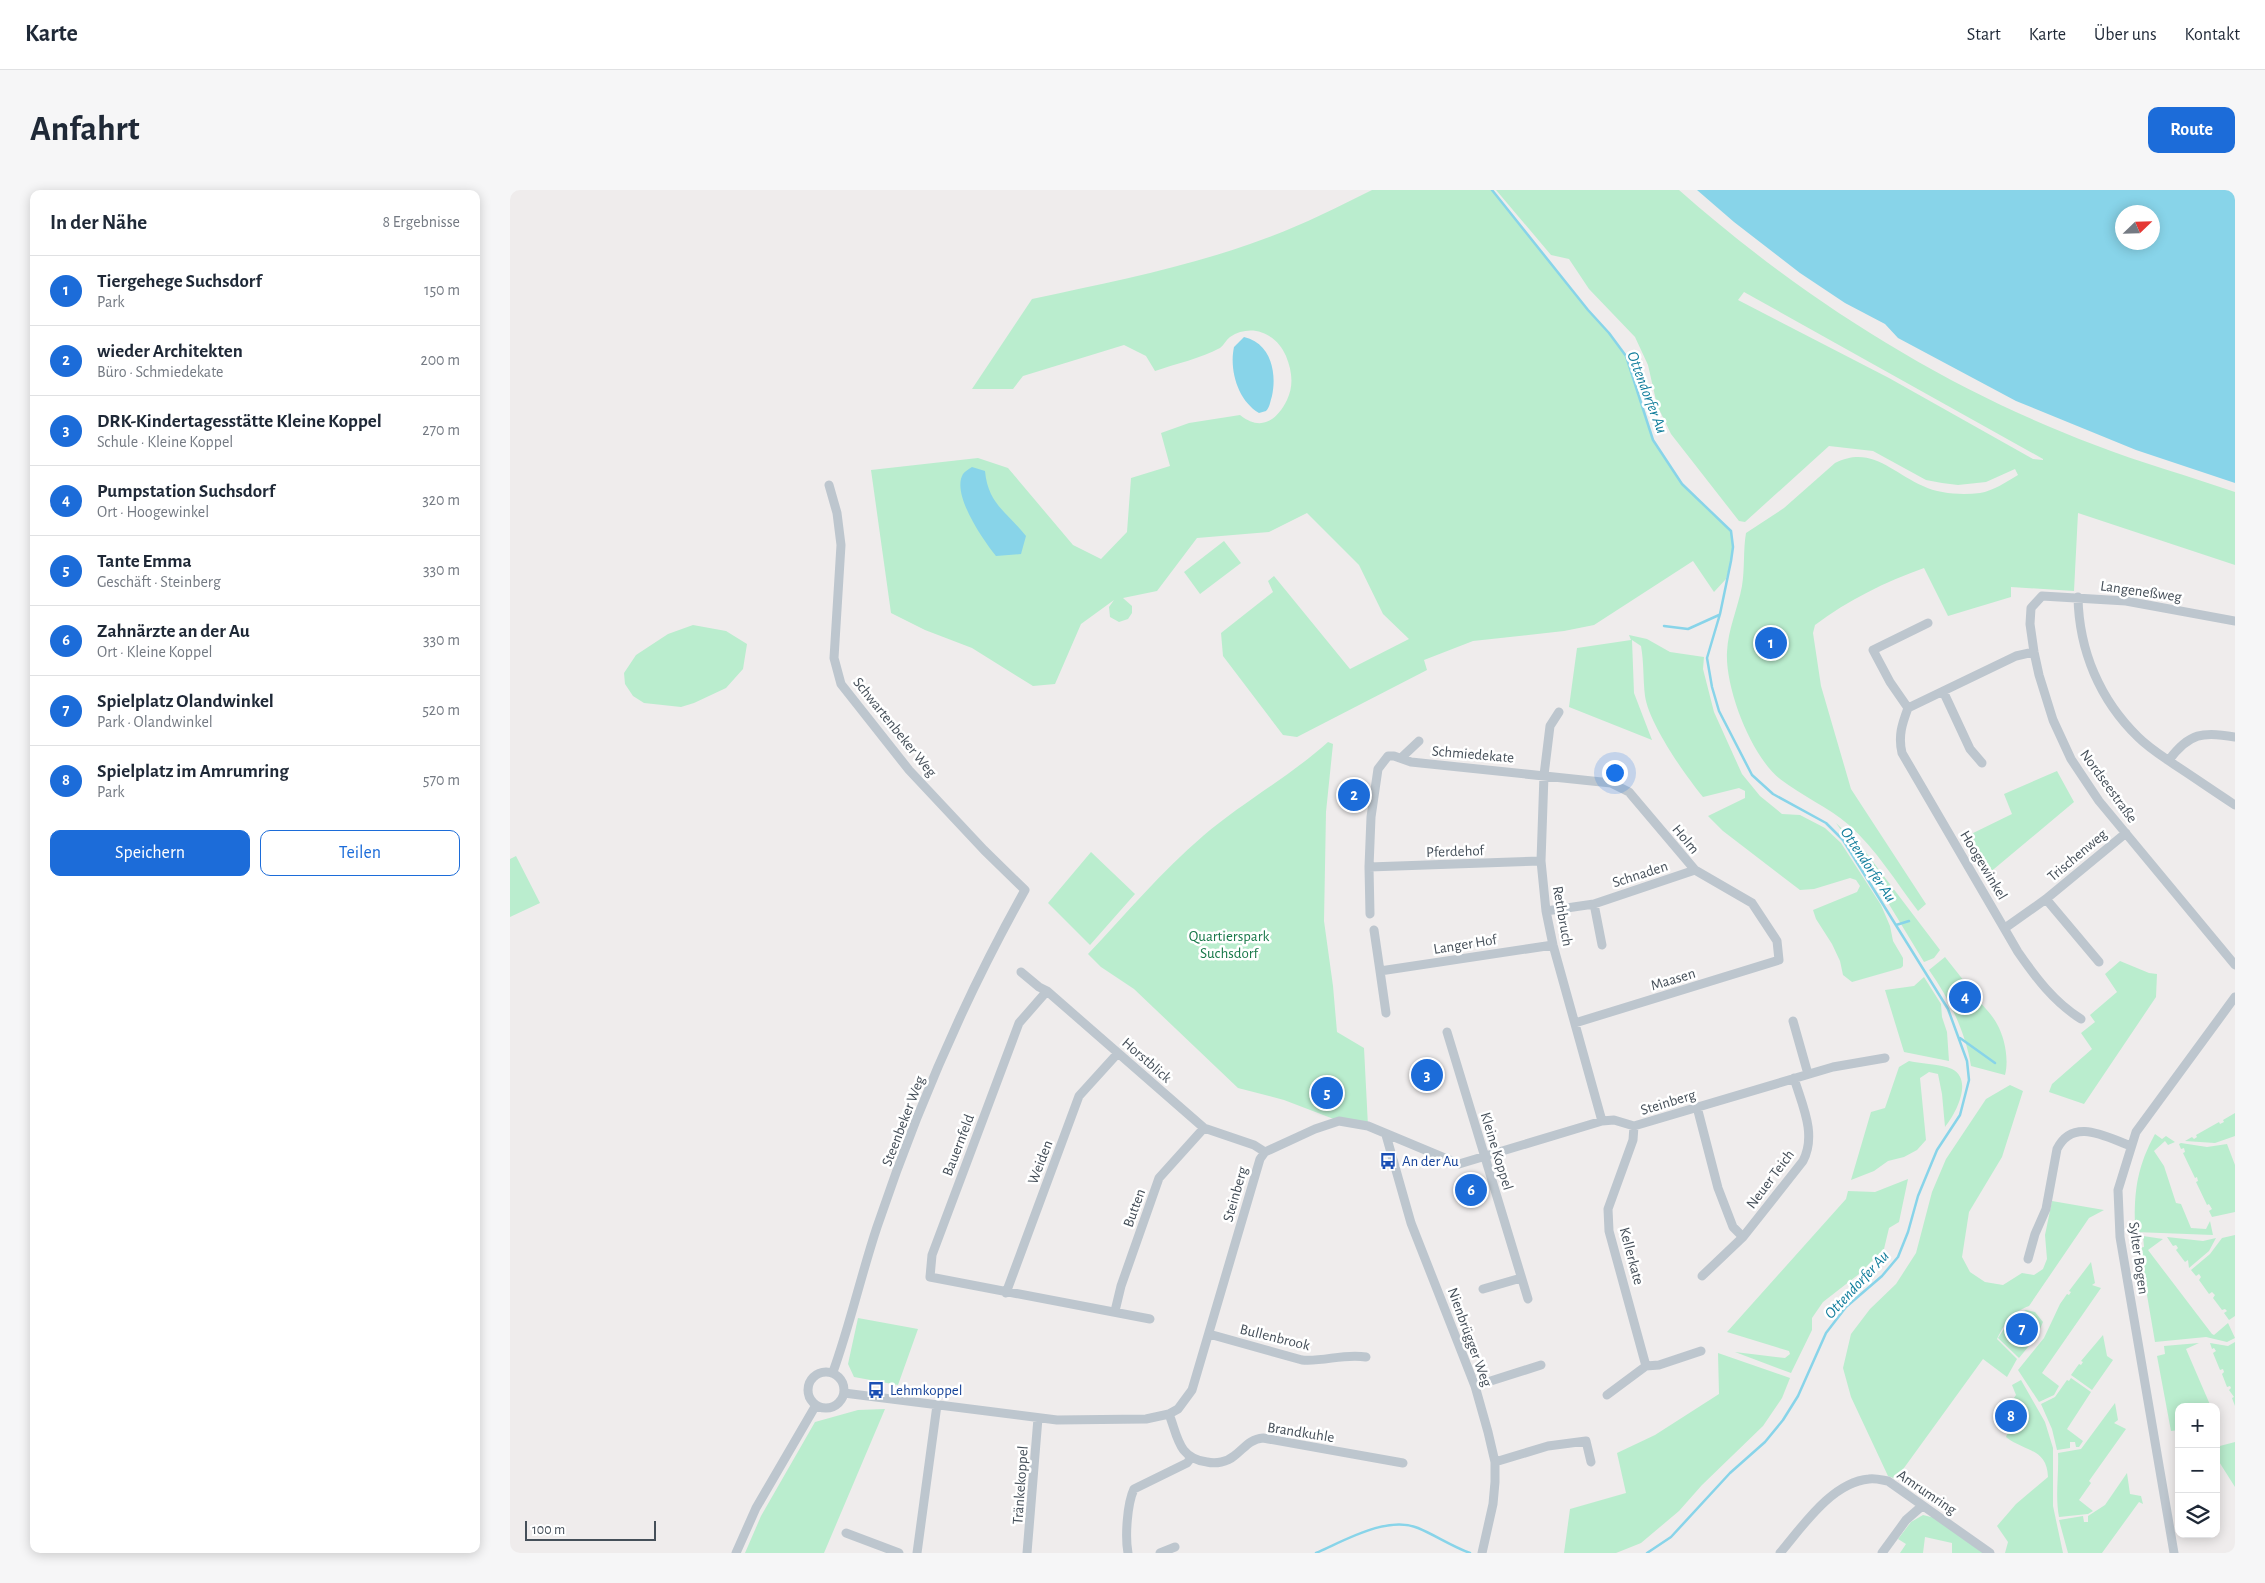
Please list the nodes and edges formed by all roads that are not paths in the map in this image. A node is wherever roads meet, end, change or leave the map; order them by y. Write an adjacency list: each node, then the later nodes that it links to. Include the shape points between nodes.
1 (829, 485): 21 (street, Schwartenbeker Weg, via 841,537 834,658 842,684 909,770)
2 (2042, 596): 3 (street, Langeneßweg); 6 (street, Nordseestraße, via 2031,608)
3 (2078, 597): 4 (street, Langeneßweg, via 2126,601); 13 (street, via 2084,646 2097,681 2139,738)
4 (2235, 621)
5 (1928, 623): 8 (street, via 1872,650)
6 (2034, 652): 7 (street, via 2016,656); 17 (street, Nordseestraße, via 2053,720 2071,759 2099,801)
7 (1943, 691): 8 (street); 14 (street, via 1970,749)
8 (1908, 708): 26 (street, Hoogewinkel, via 1900,728 1902,753)
9 (1559, 712): 15 (street, Rethbruch, via 1550,726)
10 (2235, 737): 13 (street, via 2216,734 2196,736 2182,744)
11 (1419, 741): 12 (street, Schmiedekate)
12 (1401, 758): 15 (street, Schmiedekate, via 1411,762); 19 (street, Schmiedekate, via 1388,756 1378,769 1371,817)
13 (2169, 760): 16 (street)
14 (1982, 763)
15 (1544, 775): 18 (street, Rethbruch); 20 (street, Holm, via 1611,783 1629,792)
16 (2235, 805)
17 (2126, 833): 22 (street, Trischenweg); 32 (street, Nordseestraße)
18 (1541, 861): 19 (street, Pferdehof); 24 (street, Rethbruch)
19 (1370, 868): 25 (street)
20 (1695, 870): 23 (street, Schnaden); 30 (street, Holm, via 1752,903 1777,941)
21 (1025, 890): 68 (street, Steenbeker Weg, via 995,943 949,1041 905,1150)
22 (2046, 899): 26 (street, Trischenweg); 31 (street, Trischenweg)
23 (1594, 904): 24 (street, Schnaden); 29 (street)
24 (1546, 911): 28 (street, Rethbruch)
25 (1370, 914)
26 (2005, 928): 38 (street, Hoogewinkel, via 2036,977 2064,1008)
27 (1374, 930): 33 (street)
28 (1553, 945): 33 (street, Langer Hof); 40 (street, Rethbruch)
29 (1602, 945)
30 (1779, 960): 40 (street, Maasen)
31 (2099, 962)
32 (2235, 965)
33 (1380, 971): 37 (street)
34 (1021, 972): 35 (street, Horstblick)
35 (1047, 991): 42 (street, Horstblick); 59 (street, Bauernfeld, via 1019,1023 932,1255 930,1277)
36 (2235, 997): 51 (street, Sylter Bogen, via 2136,1132)
37 (1386, 1013)
38 (2081, 1019)
39 (1793, 1021): 44 (street)
40 (1576, 1023): 47 (street, Rethbruch)
41 (1447, 1032): 53 (street, Kleine Koppel)
42 (1118, 1053): 49 (street, Horstblick); 59 (street, Weiden, via 1079,1096)
43 (1885, 1058): 44 (street, Steinberg, via 1853,1062)
44 (1808, 1074): 45 (street, Steinberg)
45 (1794, 1078): 46 (street, Steinberg); 54 (street, Neuer Teich, via 1809,1128 1807,1152)
46 (1697, 1107): 48 (street, Steinberg); 54 (street, via 1718,1188 1733,1227)
47 (1602, 1121): 48 (street, Steinberg, via 1614,1120); 53 (street, Steinberg)
48 (1634, 1126): 67 (street, Kellerkate, via 1633,1140 1608,1209 1609,1231)
49 (1204, 1128): 52 (street, Horstblick); 61 (street, Butten, via 1160,1178 1121,1286)
50 (1386, 1135): 52 (street, Steinberg, via 1368,1126 1339,1121); 53 (street, Steinberg, via 1459,1164); 69 (street, Nienbrügger Weg, via 1411,1223)
51 (2131, 1146): 55 (street, via 2086,1131 2071,1133 2061,1141 2046,1208); 93 (street, Sylter Bogen, via 2118,1190 2120,1237)
52 (1265, 1152): 63 (street, Steinberg, via 1260,1159)
53 (1485, 1158): 57 (street, Kleine Koppel)
54 (1743, 1237): 56 (street, Neuer Teich)
55 (2028, 1259)
56 (1702, 1276)
57 (1521, 1278): 58 (street); 60 (street, Kleine Koppel)
58 (1483, 1289)
59 (1006, 1292): 61 (street)
60 (1528, 1299)
61 (1116, 1311): 62 (street)
62 (1150, 1319)
63 (1209, 1334): 65 (street, Bullenbrook, via 1302,1360 1353,1355); 74 (street, Steinberg, via 1186,1402)
64 (1701, 1351): 67 (street)
65 (1366, 1357)
66 (1541, 1365): 69 (street)
67 (1646, 1366): 71 (street)
68 (833, 1372): 70 (street, via 844,1384); 72 (street, via 816,1374 808,1384 809,1397)
69 (1475, 1386): 77 (street, Nienbrügger Weg)
70 (844, 1393): 72 (street, via 840,1403 832,1408); 73 (street, Steinberg)
71 (1607, 1395)
72 (816, 1405): 84 (street, via 756,1508)
73 (937, 1405): 75 (street, Steinberg); 86 (street)
74 (1169, 1414): 75 (street, Steinberg, via 1146,1420); 76 (street, via 1182,1449)
75 (1038, 1418): 87 (street, Tränkekoppel)
76 (1191, 1458): 79 (street, Brandkuhle, via 1210,1463 1228,1460 1253,1440 1263,1438); 88 (street, via 1134,1489 1127,1527)
77 (1495, 1462): 78 (street, via 1548,1446 1586,1441); 83 (street, Nienbrügger Weg, via 1493,1504)
78 (1591, 1462)
79 (1403, 1463)
80 (1922, 1506): 90 (street, Amrumring, via 1888,1481 1870,1478 1853,1482 1835,1493); 91 (street, via 1906,1520); 92 (street, Amrumring)
81 (846, 1533): 85 (street)
82 (1175, 1547): 89 (street)
83 (1482, 1551)
84 (736, 1553)
85 (899, 1553)
86 (917, 1553)
87 (1027, 1553)
88 (1128, 1553)
89 (1160, 1553)
90 (1780, 1553)
91 (1882, 1553)
92 (1990, 1553)
93 (2174, 1553)

